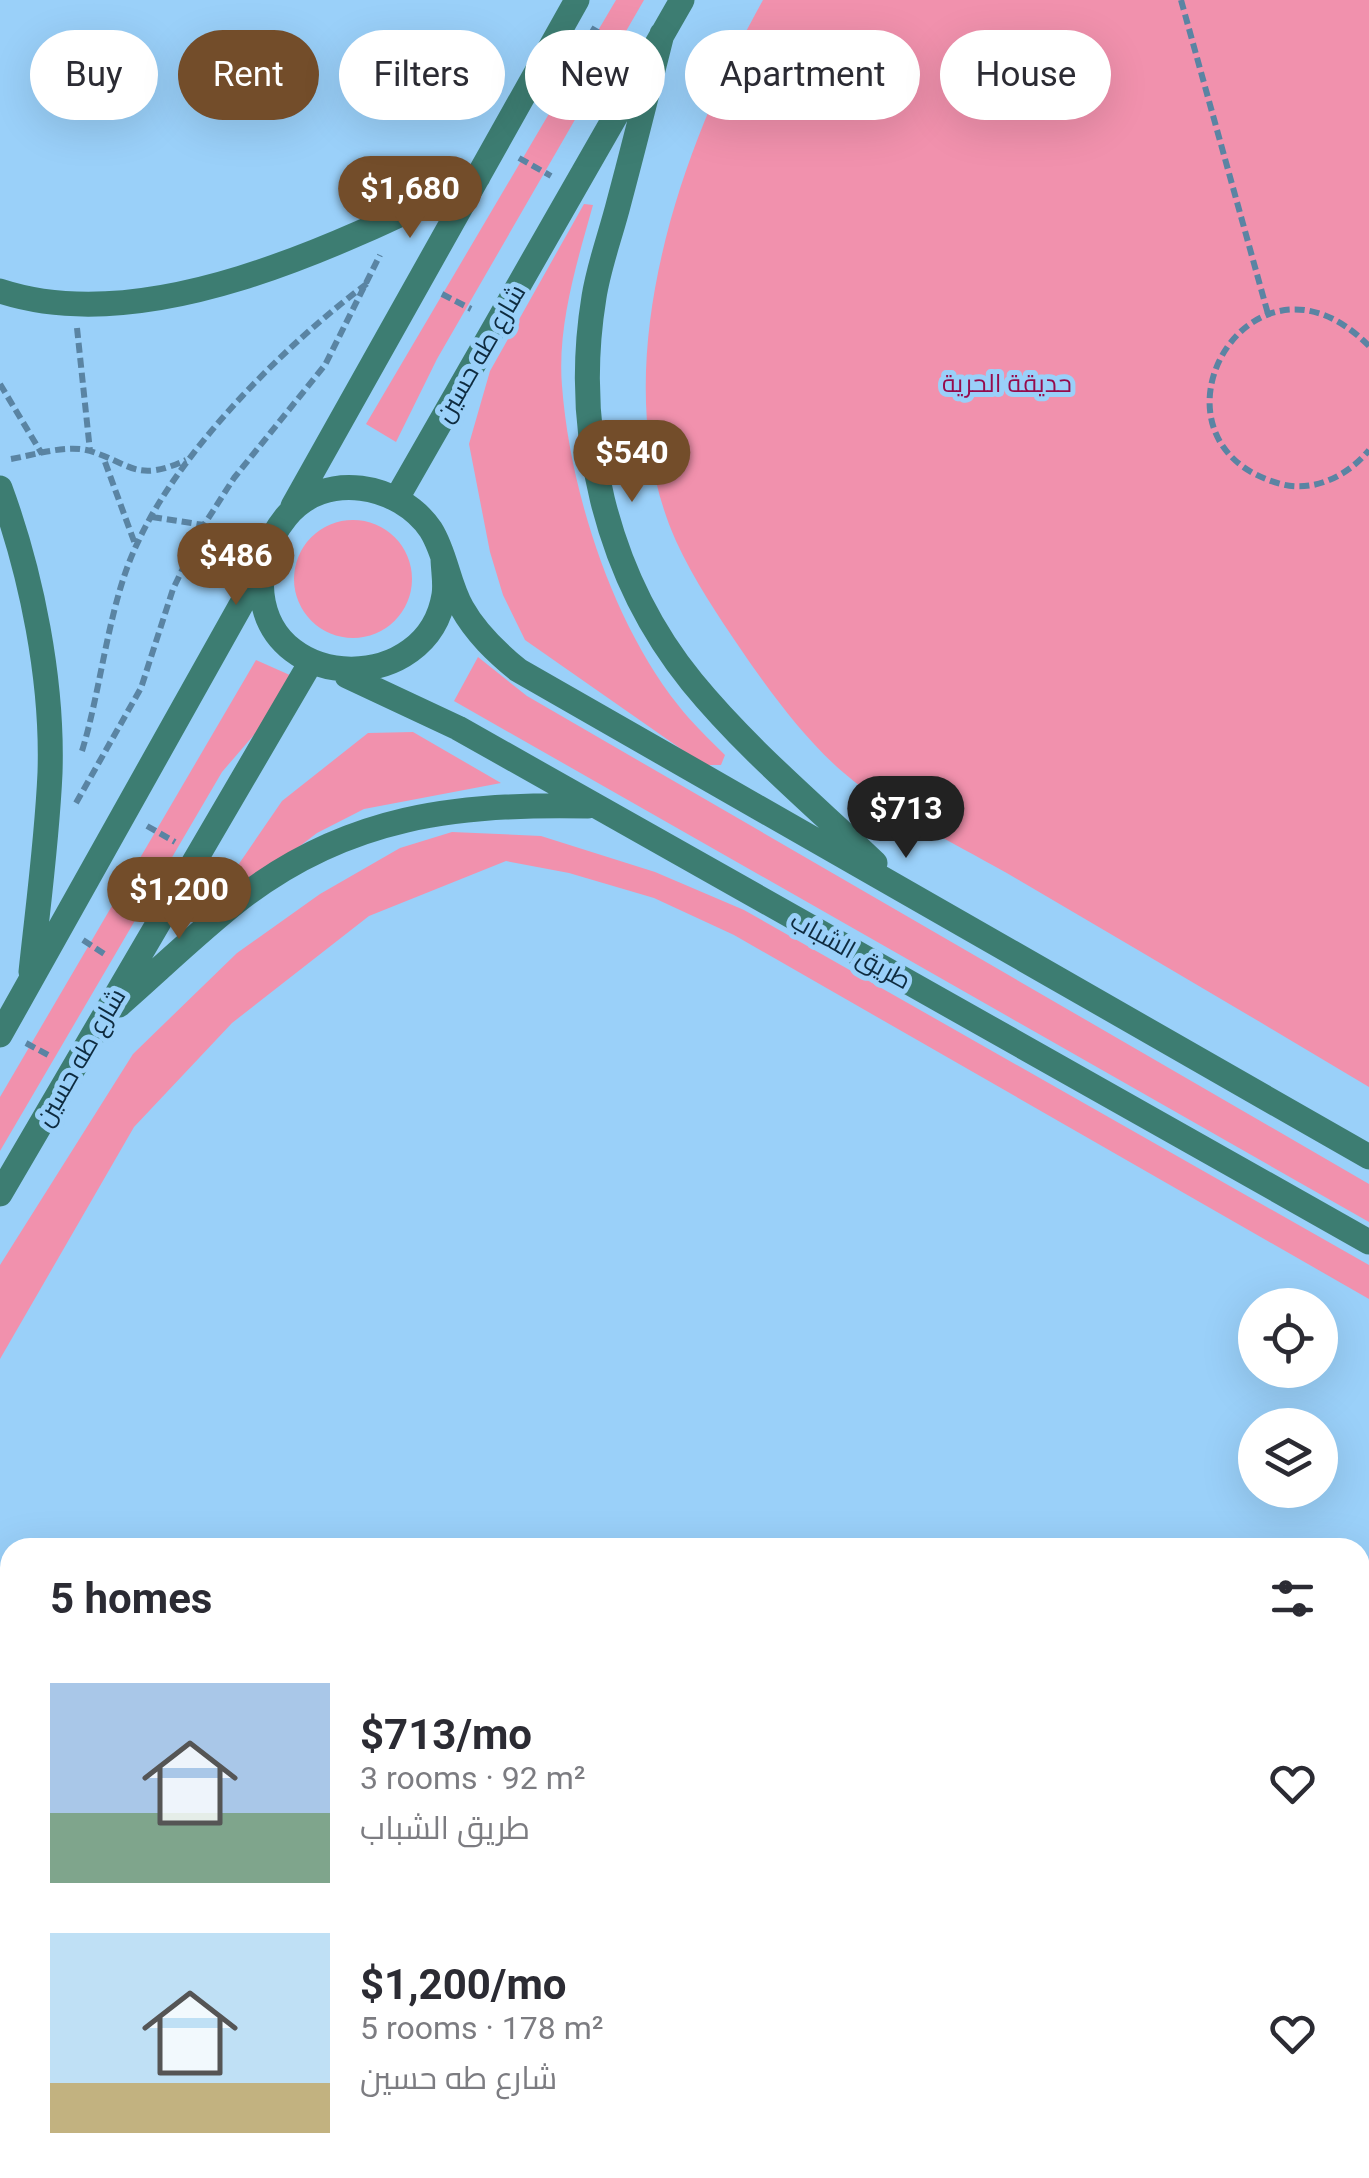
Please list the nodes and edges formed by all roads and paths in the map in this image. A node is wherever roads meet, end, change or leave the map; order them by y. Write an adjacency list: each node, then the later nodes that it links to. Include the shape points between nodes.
1 (682, 0): 5 (main road, شارع طه حسين)
2 (1182, 0): 16 (path)
3 (573, 7): 4 (path); 8 (main road)
4 (605, 30)
5 (664, 30)
6 (613, 120): 10 (main road, شارع طه حسين)
7 (639, 120): 40 (main road, via 588,341 590,432 608,520 642,603 690,679)
8 (496, 145): 9 (main road); 10 (path)
9 (478, 177): 11 (main road); 12 (main road)
10 (574, 189): 17 (main road, شارع طه حسين)
11 (392, 219): 13 (path); 15 (main road, via 336,245 202,287)
12 (419, 281): 17 (path); 28 (main road)
13 (369, 282): 23 (path, via 296,342); 30 (path, via 326,365)
14 (0, 292): 15 (main road)
15 (76, 306): 21 (path)
16 (1268, 314): 18 (path, via 1324,313); 20 (path, via 1241,328 1221,350 1210,378 1217,436 1234,461 1259,478 1318,485 1345,473)
17 (497, 323): 27 (main road, شارع طه حسين)
18 (1369, 346)
19 (0, 384): 22 (path)
20 (1369, 450)
21 (90, 451): 22 (path); 24 (path)
22 (42, 454): 25 (path)
23 (190, 458): 24 (path, via 148,471); 29 (path)
24 (105, 460): 31 (path)
25 (0, 461)
26 (0, 488): 43 (main road, via 26,577 47,718 50,771)
27 (397, 498): 28 (main road, via 371,488 342,488); 32 (main road, via 433,533)
28 (291, 510): 33 (main road, via 270,538)
29 (152, 516): 30 (path); 31 (path)
30 (204, 525): 36 (path, via 141,688 82,799 66,805)
31 (136, 545): 35 (path)
32 (442, 557): 34 (main road, via 444,595 430,631 403,658 366,672); 40 (main road, via 462,609 518,670)
33 (260, 571): 34 (main road, via 264,608 282,640); 38 (main road)
34 (319, 665): 37 (main road, طريق الشباب, via 416,706); 39 (main road, شارع طه حسين)
35 (77, 768)
36 (71, 787)
37 (594, 806): 44 (main road, via 469,807 351,836 240,898); 49 (main road, طريق الشباب)
38 (124, 813): 39 (path); 41 (main road)
39 (197, 856): 42 (main road, شارع طه حسين)
40 (904, 891): 47 (main road)
41 (61, 926): 42 (path); 43 (main road)
42 (130, 970): 44 (main road, شارع طه حسين)
43 (30, 980): 45 (main road)
44 (100, 1022): 46 (main road, شارع طه حسين)
45 (1, 1033): 46 (path)
46 (73, 1068): 48 (main road, شارع طه حسين)
47 (1369, 1157)
48 (0, 1194)
49 (1369, 1242)

